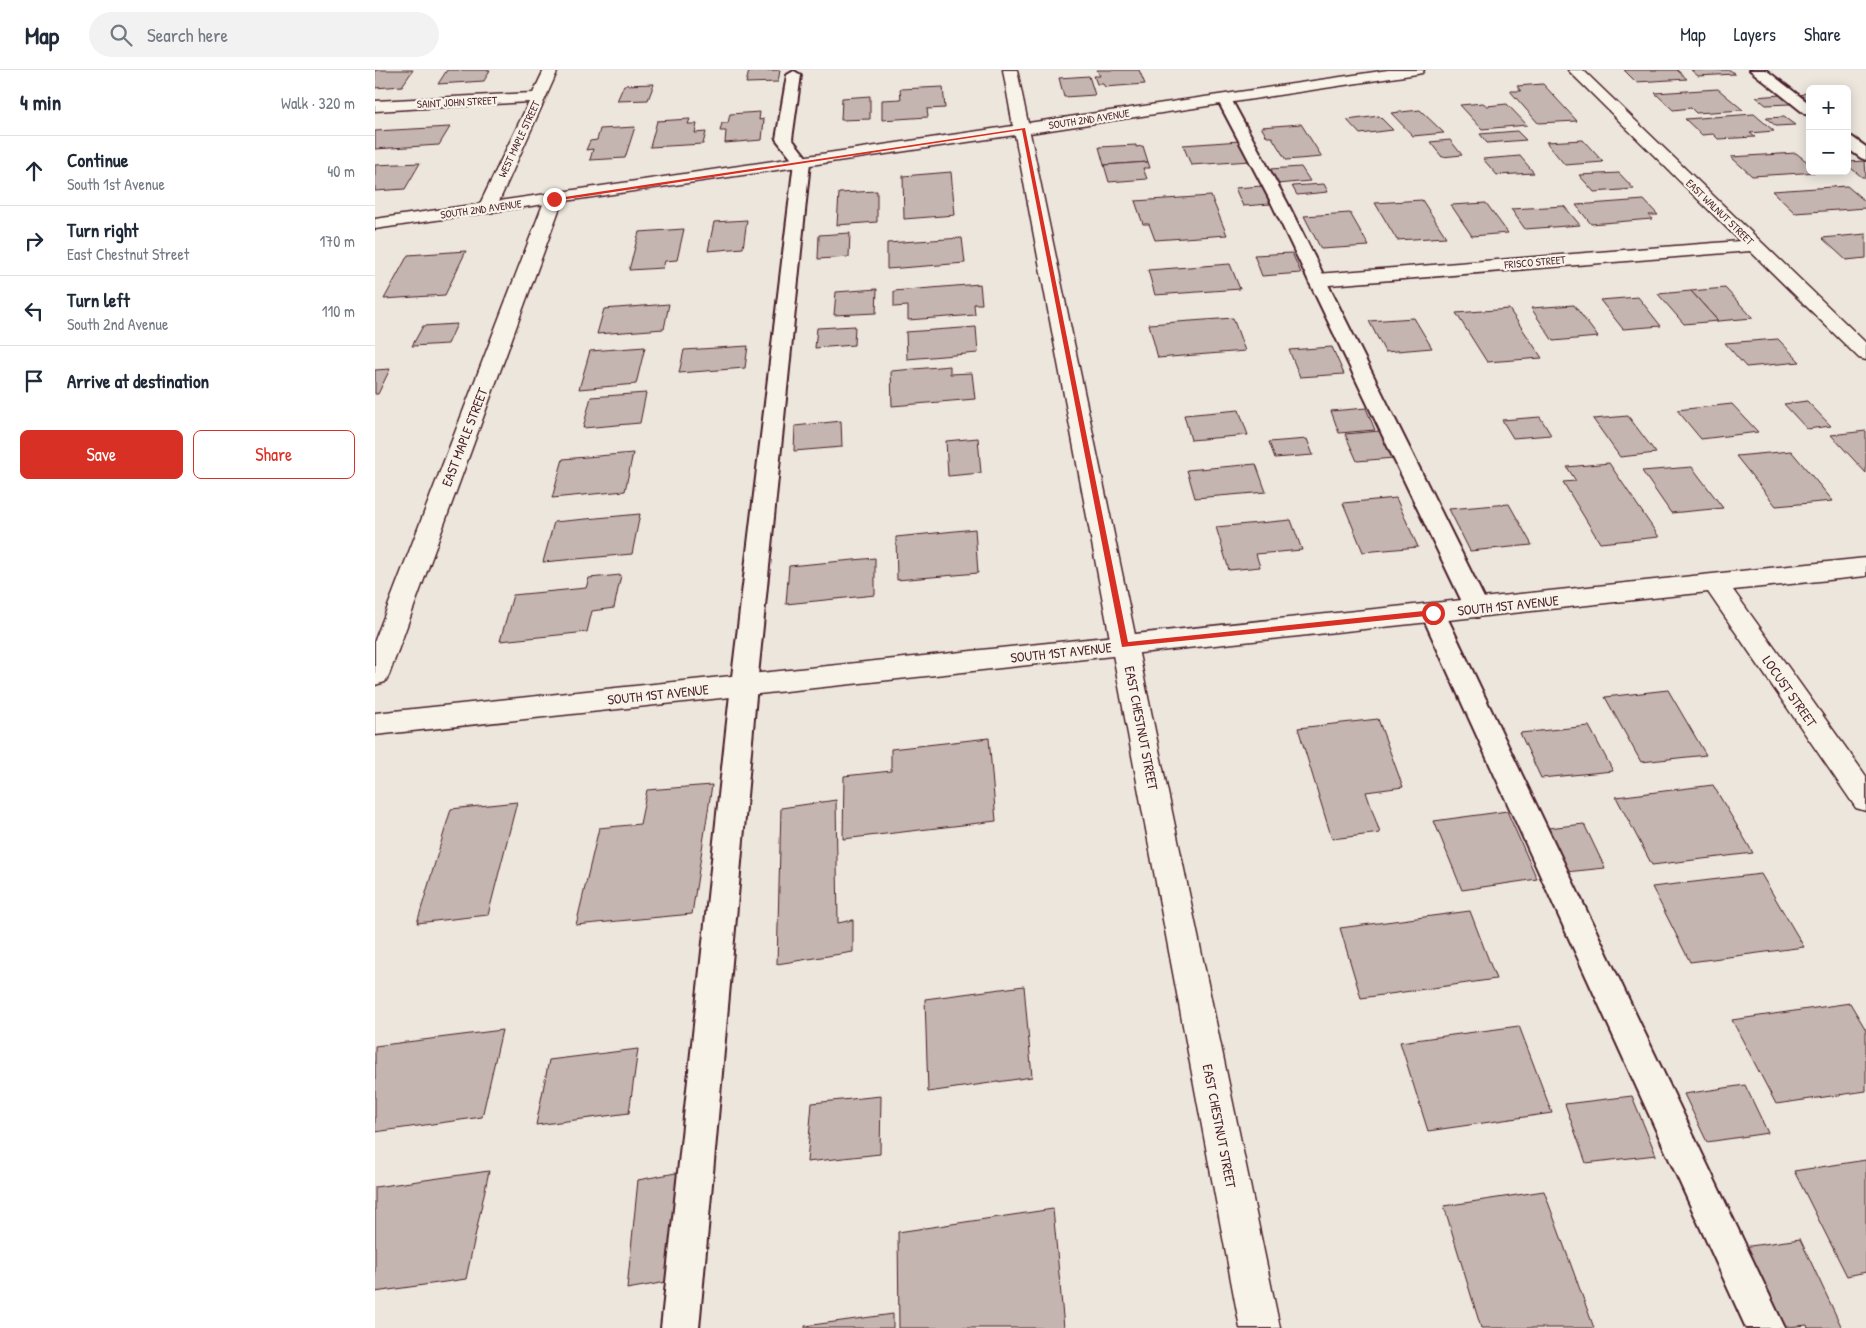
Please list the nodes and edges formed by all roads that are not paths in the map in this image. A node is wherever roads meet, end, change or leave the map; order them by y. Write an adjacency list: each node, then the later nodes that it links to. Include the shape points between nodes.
1 (551, 70): 7 (street, WEST MAPLE STREET)
2 (1011, 70): 11 (street, EAST CHESTNUT STREET)
3 (1417, 70): 8 (street, SOUTH 2ND AVENUE)
4 (1575, 70): 18 (street, EAST WALNUT STREET)
5 (1757, 70): 10 (lane)
6 (794, 75): 14 (lane, via 784,139)
7 (538, 98): 9 (street, SAINT JOHN STREET); 16 (street, WEST MAPLE STREET)
8 (1224, 99): 11 (street, SOUTH 2ND AVENUE); 19 (lane)
9 (375, 106)
10 (1806, 108)
11 (1023, 129): 14 (street, SOUTH 2ND AVENUE); 25 (street, EAST CHESTNUT STREET)
12 (1851, 143): 13 (lane)
13 (1866, 155)
14 (801, 162): 15 (street, SOUTH 2ND AVENUE); 27 (lane)
15 (554, 199): 16 (street, SOUTH 2ND AVENUE); 26 (street, EAST MAPLE STREET)
16 (487, 208): 17 (street, SOUTH 2ND AVENUE)
17 (375, 224)
18 (1754, 245): 19 (street, FRISCO STREET); 20 (street, EAST WALNUT STREET)
19 (1317, 280): 23 (lane)
20 (1866, 354)
21 (1866, 567): 22 (street, SOUTH 1ST AVENUE)
22 (1715, 583): 23 (street, SOUTH 1ST AVENUE); 29 (street, LOCUST STREET)
23 (1477, 608): 24 (street, SOUTH 1ST AVENUE)
24 (1433, 613): 25 (street, SOUTH 1ST AVENUE); 32 (lane)
25 (1125, 645): 27 (street, SOUTH 1ST AVENUE); 31 (street, EAST CHESTNUT STREET)
26 (375, 675)
27 (744, 685): 28 (street, SOUTH 1ST AVENUE); 30 (lane)
28 (375, 724)
29 (1866, 799)
30 (680, 1328)
31 (1260, 1328)
32 (1766, 1328)

